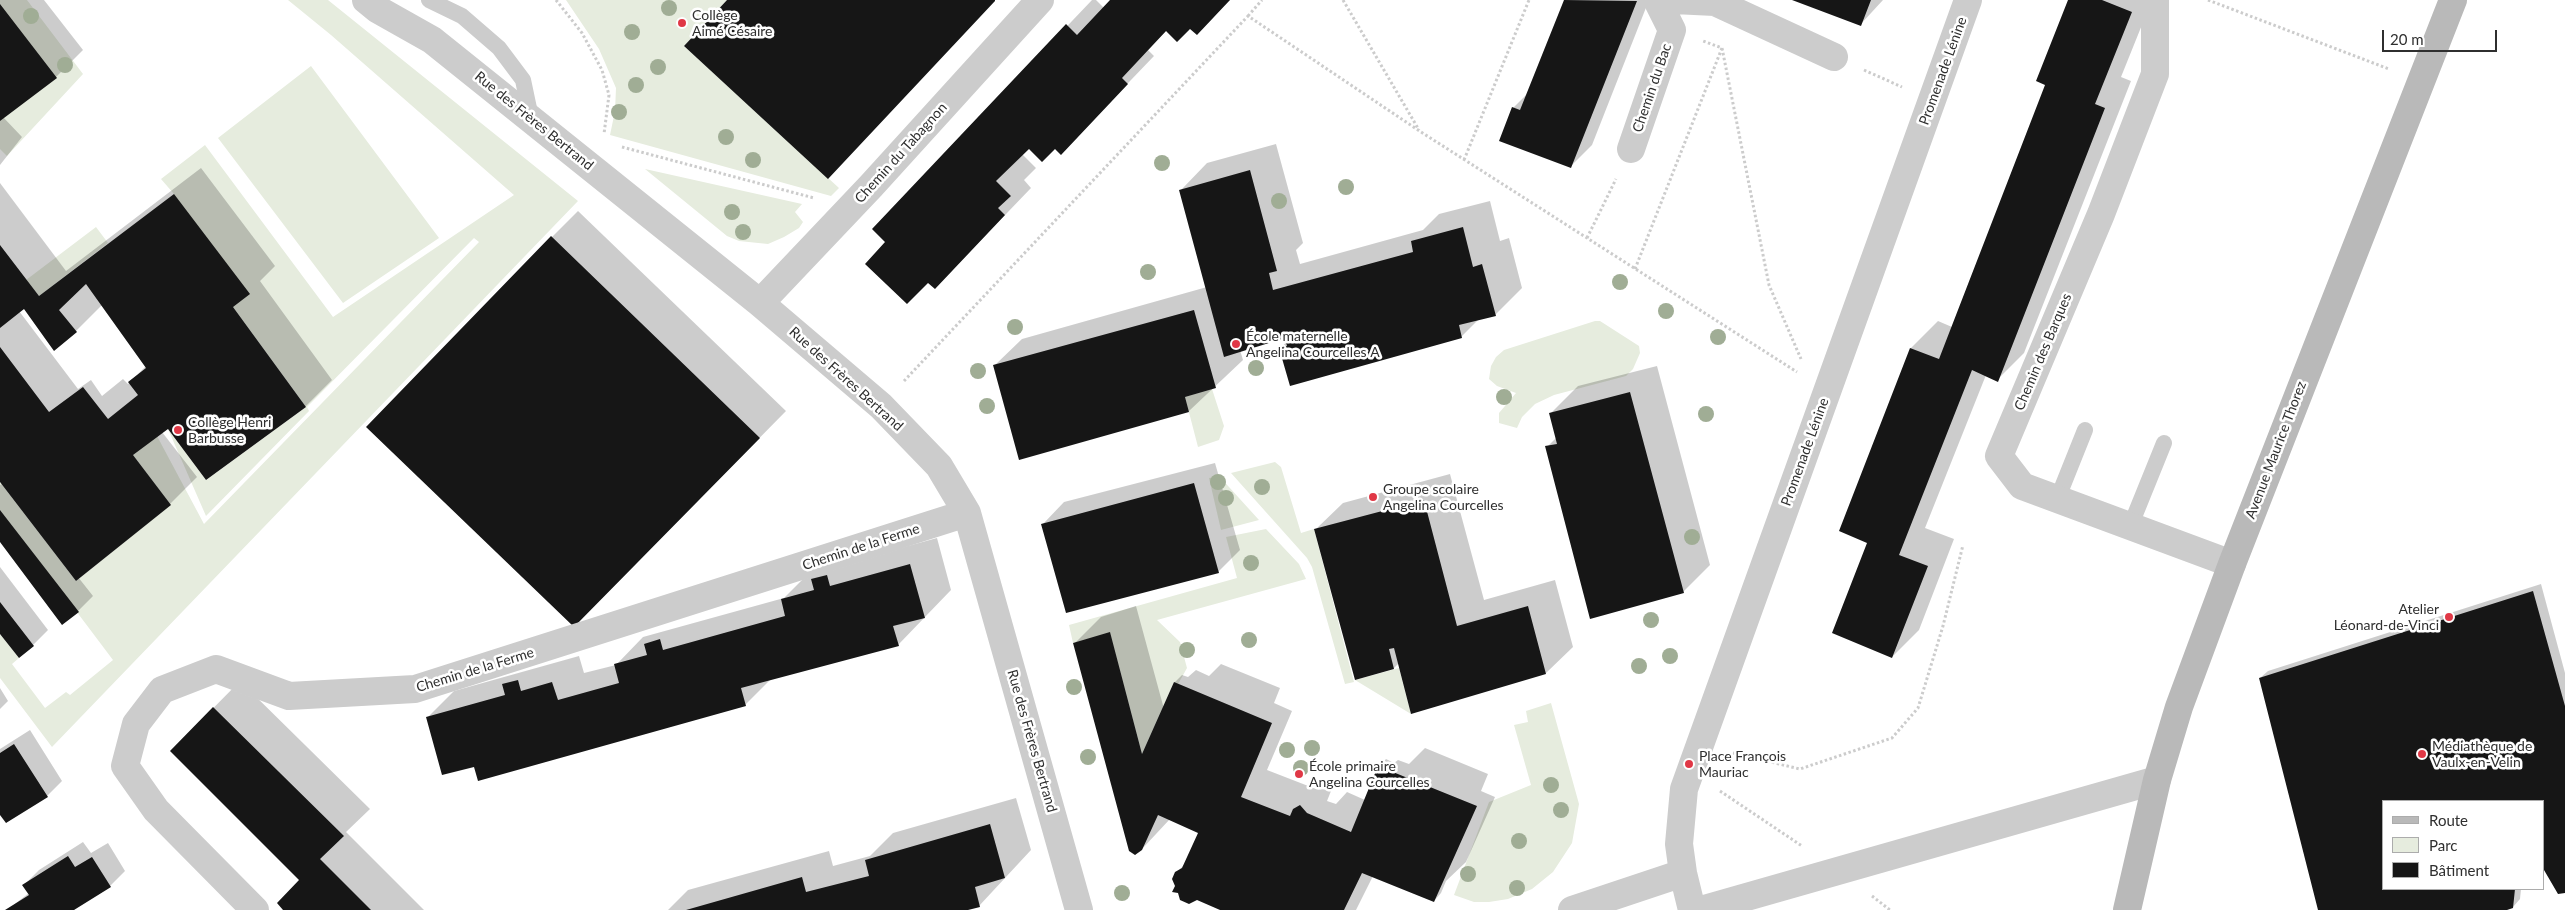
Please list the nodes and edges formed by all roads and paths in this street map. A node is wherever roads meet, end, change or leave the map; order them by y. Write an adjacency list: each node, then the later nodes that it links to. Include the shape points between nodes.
1 (366, 0): 17 (street, Rue des Frères Bertrand)
2 (400, 0): 17 (street, Rue des Frères Bertrand)
3 (429, 0): 22 (lane, via 462,16 499,48 524,80)
4 (556, 0): 24 (path, via 582,33 602,70 609,95)
5 (1040, 0): 31 (street, Chemin du Tabagnon, via 872,186)
6 (1262, 0): 15 (path)
7 (1343, 0): 23 (path)
8 (1529, 0): 27 (path)
9 (1657, 0): 16 (street, Chemin du Bac)
10 (1674, 0): 19 (street, via 1714,2)
11 (1968, 0): 21 (street, Promenade Lénine)
12 (2155, 0): 36 (street, Chemin des Barques, via 2155,74 2102,214 1999,456 2022,486)
13 (2208, 0): 20 (path)
14 (2453, 0): 20 (street, Avenue Maurice Thorez)
15 (1248, 16): 23 (path); 33 (path)
16 (1672, 30): 18 (path); 26 (street, Chemin du Bac)
17 (432, 40): 22 (street, Rue des Frères Bertrand)
18 (1722, 48): 30 (path); 32 (path, via 1769,285)
19 (1834, 57): 21 (path)
20 (2421, 81): 40 (street, Avenue Maurice Thorez)
21 (1932, 100): 32 (street, Promenade Lénine)
22 (531, 118): 31 (street, Rue des Frères Bertrand)
23 (1421, 132): 27 (path)
24 (603, 142)
25 (612, 145): 28 (path)
26 (1631, 149): 29 (path)
27 (1464, 160): 29 (path)
28 (818, 199)
29 (1587, 238): 30 (path)
30 (1635, 269): 32 (path)
31 (760, 303): 33 (street, Rue des Frères Bertrand)
32 (1819, 385): 41 (street, Promenade Lénine)
33 (881, 406): 37 (street, Rue des Frères Bertrand, via 939,466)
34 (2085, 430): 36 (lane)
35 (2164, 443): 38 (lane)
36 (2057, 500): 38 (street, Chemin des Barques)
37 (967, 513): 46 (street, Chemin de la Ferme, via 415,689 289,696 216,669 162,690 136,724 125,766 156,810); 47 (street, Rue des Frères Bertrand)
38 (2130, 527): 40 (street, Chemin des Barques)
39 (1963, 545): 41 (path, via 1918,708 1892,738 1800,769)
40 (2232, 564): 43 (street, Avenue Maurice Thorez, via 2179,707)
41 (1700, 745): 42 (street, Promenade Lénine)
42 (1690, 771): 44 (path); 45 (street, Promenade Lénine, via 1684,788 1680,822)
43 (2157, 780): 44 (street); 52 (street, Avenue Maurice Thorez)
44 (1839, 870): 50 (street); 51 (path)
45 (1683, 873): 48 (street); 49 (street, Promenade Lénine)
46 (255, 910)
47 (1079, 910)
48 (1572, 910)
49 (1692, 910)
50 (1701, 910)
51 (1890, 910)
52 (2127, 910)

